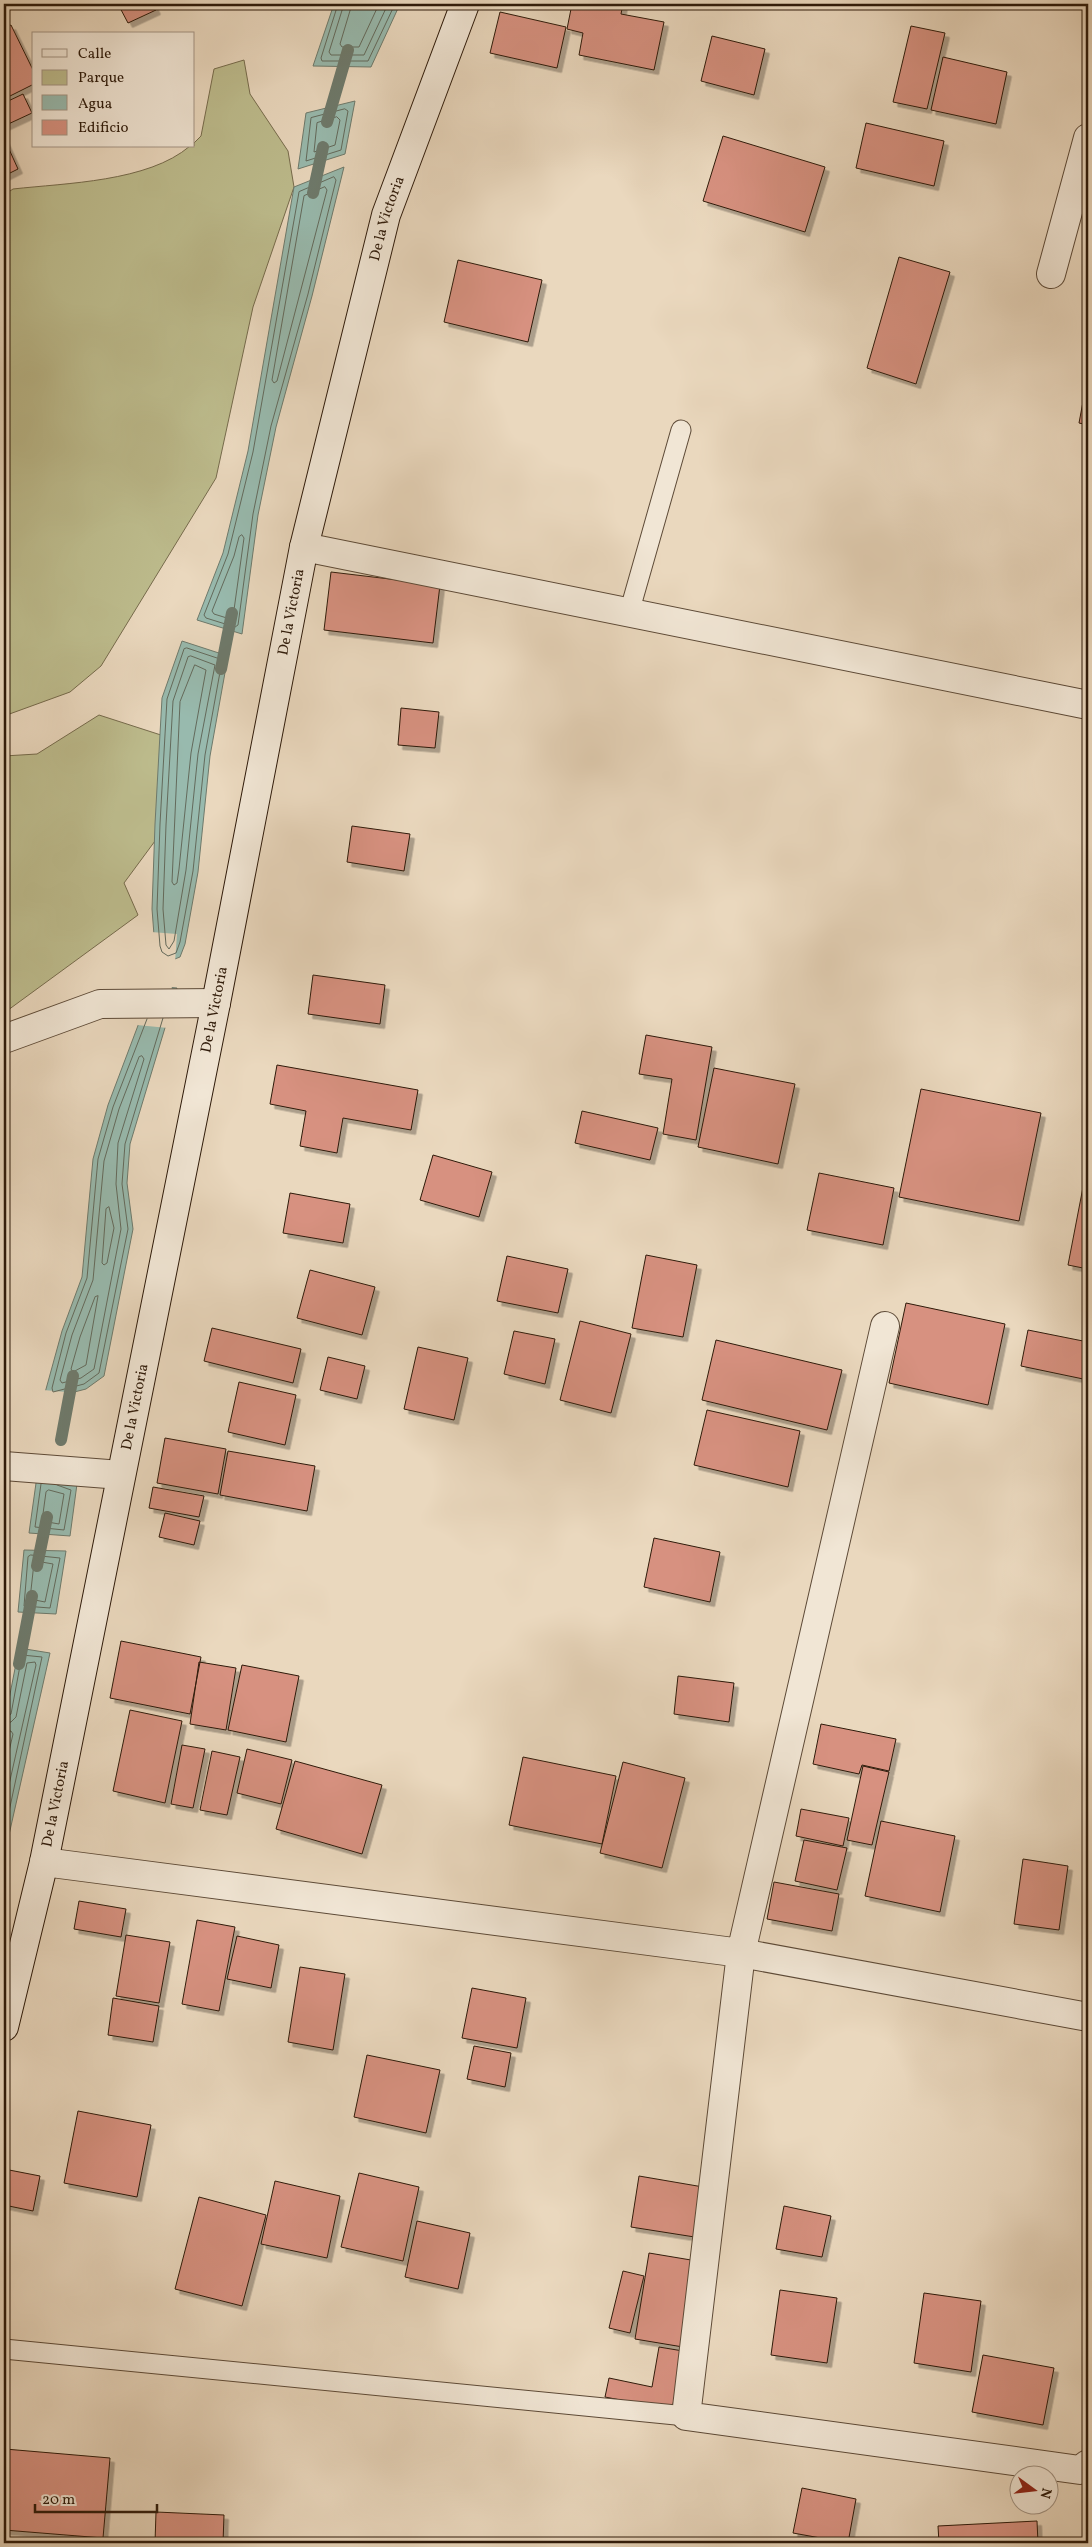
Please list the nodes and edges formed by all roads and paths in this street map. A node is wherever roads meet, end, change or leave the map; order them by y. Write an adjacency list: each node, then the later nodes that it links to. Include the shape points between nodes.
1 (465, 4): 5 (street, De la Victoria, via 386,215)
2 (1088, 138): 3 (street)
3 (1051, 274)
4 (681, 430): 6 (lane)
5 (304, 548): 6 (street); 8 (street, De la Victoria)
6 (629, 613): 7 (street)
7 (1088, 705)
8 (216, 1003): 9 (street, via 100,1004); 12 (street, De la Victoria)
9 (4, 1039)
10 (885, 1326): 14 (street)
11 (4, 1466): 12 (street)
12 (121, 1476): 13 (street, De la Victoria)
13 (44, 1862): 14 (street); 16 (street, De la Victoria)
14 (741, 1953): 15 (street); 18 (street)
15 (1088, 2017)
16 (4, 2026)
17 (4, 2349): 18 (lane)
18 (686, 2416): 19 (street, via 1080,2470)
19 (1088, 2464)

